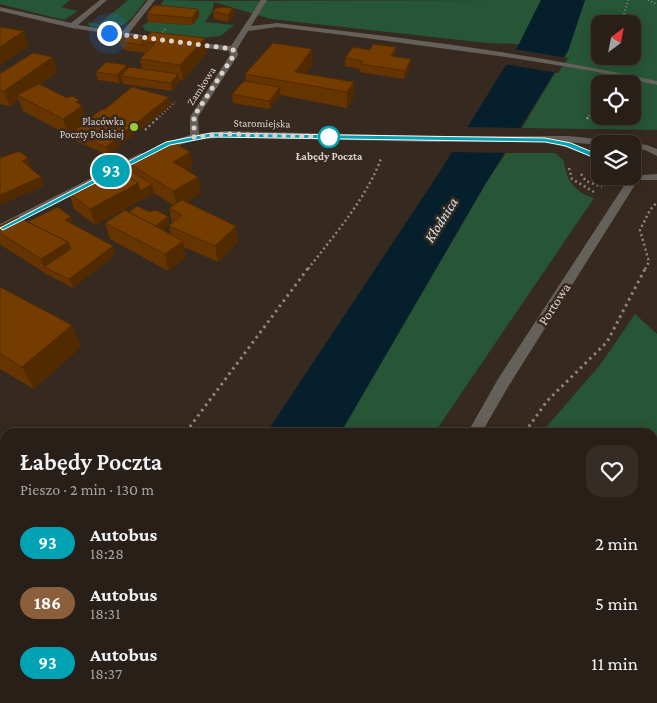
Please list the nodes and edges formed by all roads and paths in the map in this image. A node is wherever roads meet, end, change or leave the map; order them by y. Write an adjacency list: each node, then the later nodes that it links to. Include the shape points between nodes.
1 (104, 0): 9 (street)
2 (152, 0): 12 (street)
3 (264, 0): 11 (street, Zamkowa)
4 (628, 0): 8 (path)
5 (648, 0): 6 (path)
6 (657, 4)
7 (0, 8): 9 (street)
8 (624, 15)
9 (72, 26): 12 (street)
10 (167, 27): 13 (path)
11 (245, 29): 16 (street, Zamkowa); 17 (street, via 277,26 506,55)
12 (123, 35): 14 (street)
13 (160, 35)
14 (150, 38)
15 (184, 43): 16 (street, Zamkowa)
16 (233, 49): 22 (street, Zamkowa, via 234,55 194,116)
17 (657, 83)
18 (178, 97): 21 (path, via 166,112)
19 (591, 113): 20 (path)
20 (583, 124)
21 (138, 135)
22 (194, 137): 23 (street, Staromiejska, via 226,134); 35 (street, Staromiejska, via 136,158)
23 (545, 140): 24 (street, Staromiejska); 28 (street, Staromiejska, via 568,144)
24 (591, 141)
25 (657, 144): 26 (street)
26 (641, 145)
27 (641, 148): 29 (street)
28 (591, 153)
29 (657, 153)
30 (383, 155): 36 (path, via 357,204)
31 (641, 177): 32 (street)
32 (657, 177)
33 (629, 185): 37 (street, Portowa)
34 (657, 202): 38 (path, via 640,230 649,262 607,342 547,401)
35 (0, 228)
36 (189, 428)
37 (477, 428)
38 (528, 428)

